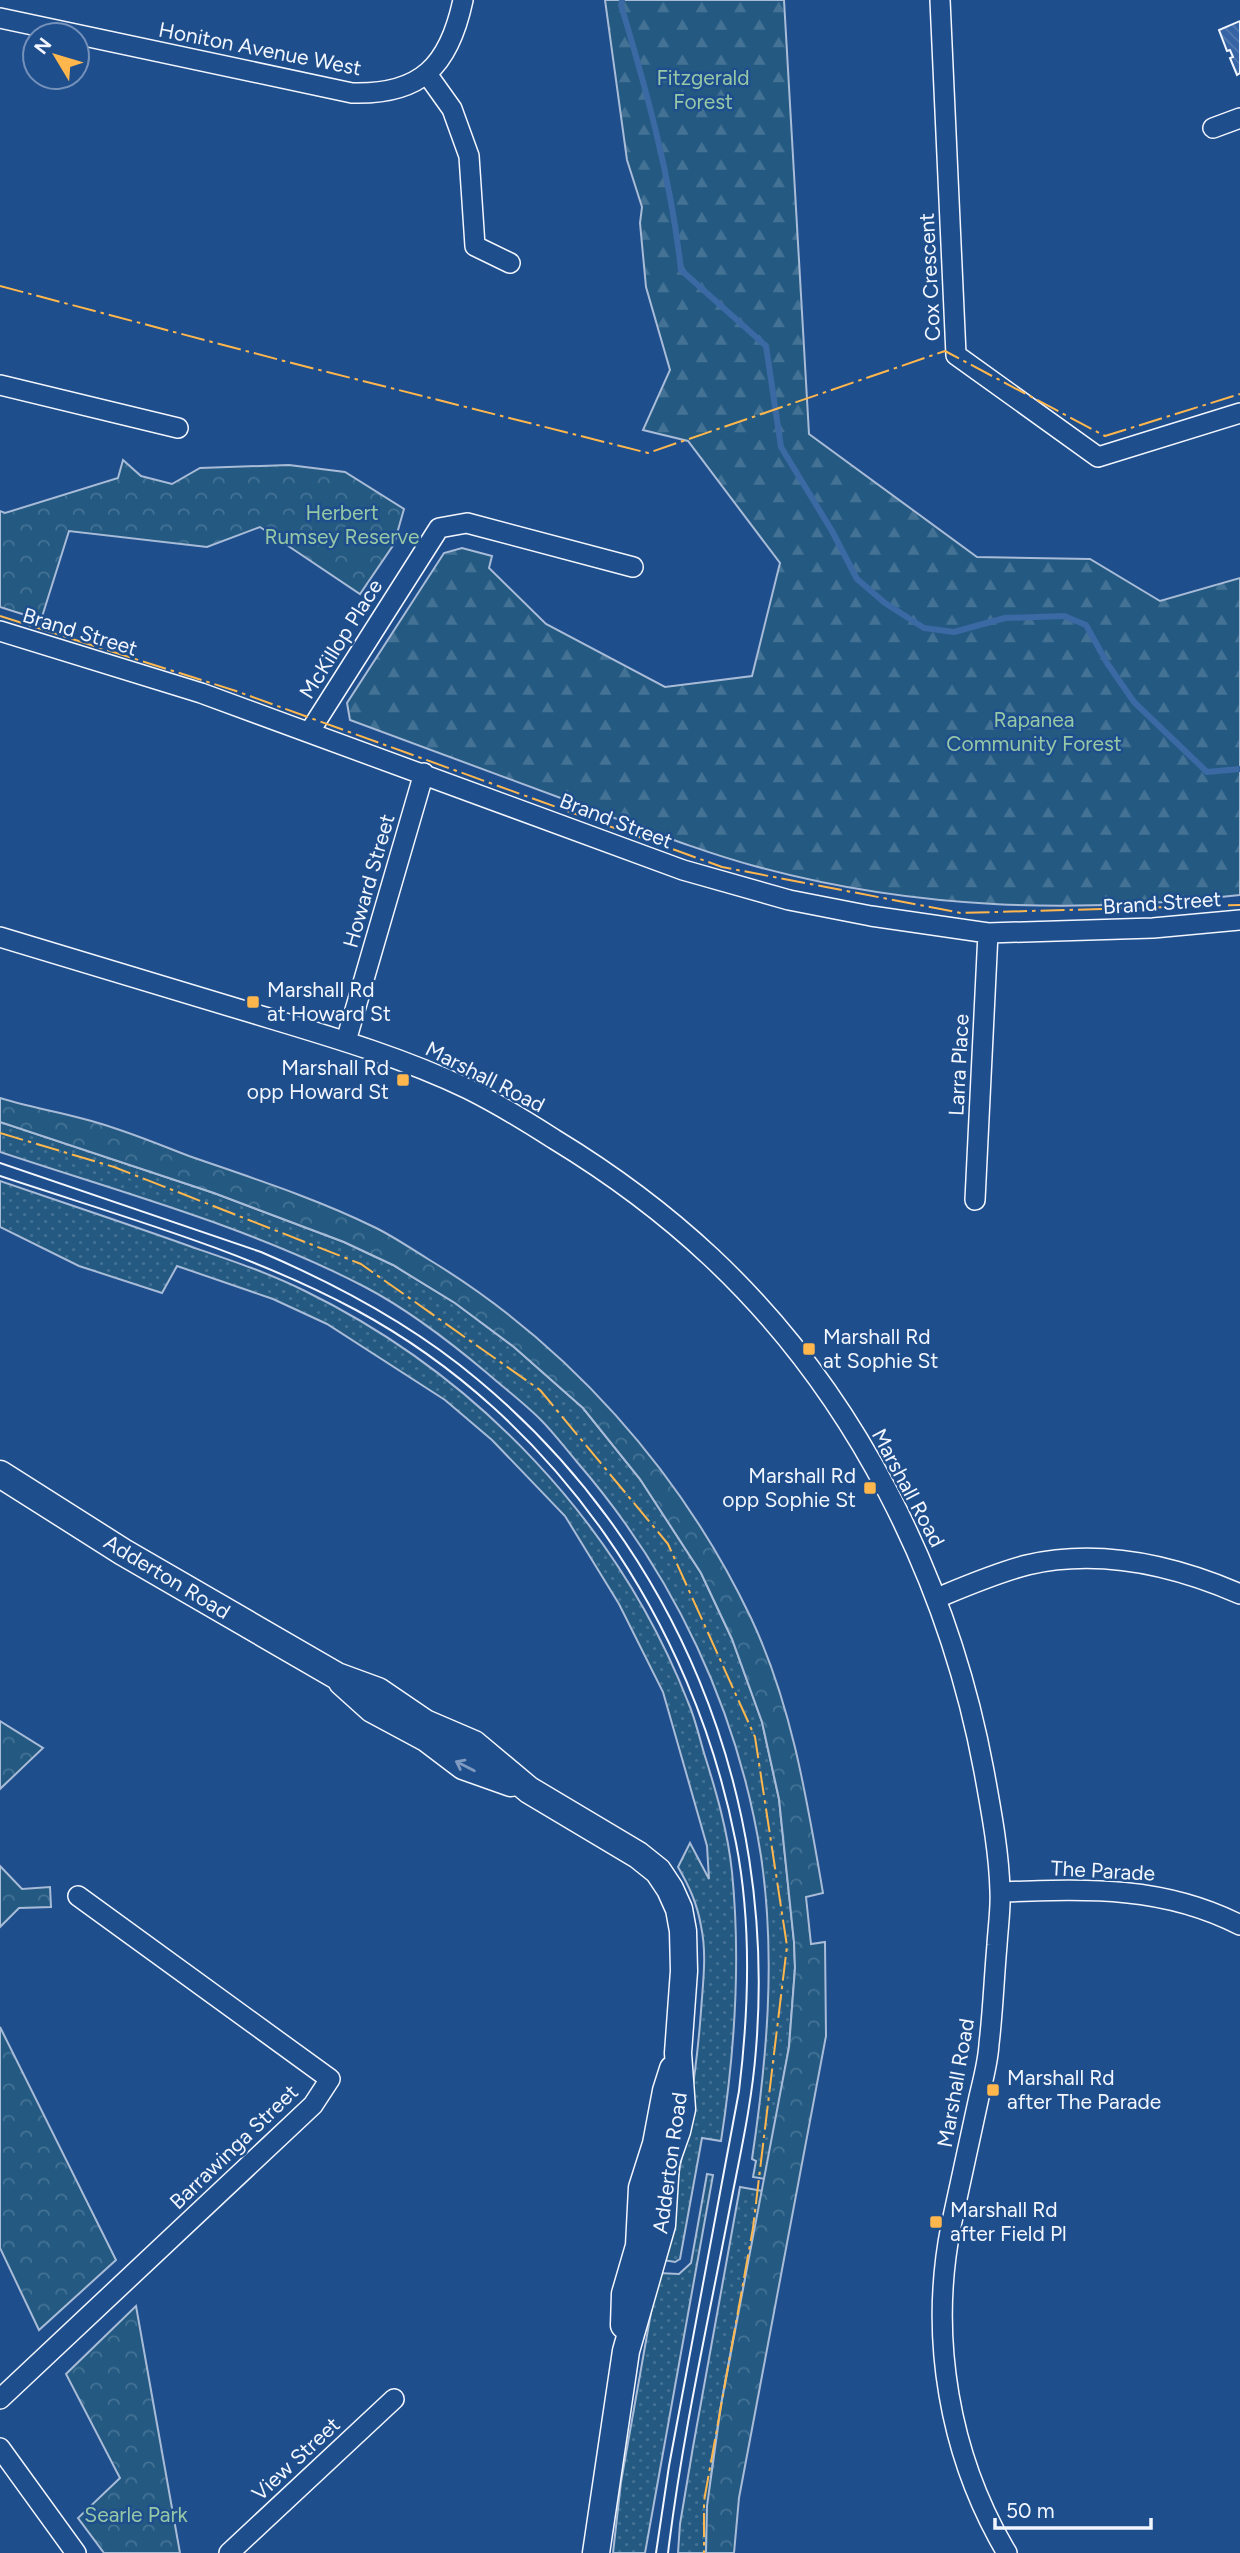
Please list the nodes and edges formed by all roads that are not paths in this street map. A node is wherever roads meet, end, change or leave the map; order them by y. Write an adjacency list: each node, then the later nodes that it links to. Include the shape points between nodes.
1 (463, 0): 4 (street, Honiton Avenue West, via 443,58)
2 (940, 0): 9 (street, Cox Crescent, via 956,355 1098,457)
3 (0, 18): 4 (street, Honiton Avenue West, via 352,93 385,93)
4 (427, 74): 7 (street, via 452,108 469,156 475,246)
5 (1240, 118): 6 (street)
6 (1213, 128)
7 (510, 263)
8 (0, 385): 10 (street)
9 (1240, 412)
10 (178, 428)
11 (633, 567): 13 (street, McKillop Place, via 467,523 439,528)
12 (0, 631): 13 (street, Brand Street)
13 (310, 731): 14 (street, Brand Street)
14 (424, 773): 16 (street, Brand Street, via 715,880 871,916); 18 (street, Howard Street)
15 (1240, 920): 16 (street, Brand Street, via 1153,928)
16 (988, 933): 19 (street, Larra Place)
17 (0, 937): 18 (street, Marshall Road)
18 (346, 1041): 22 (street, Marshall Road, via 469,1090 521,1118 625,1185 717,1262 825,1388 879,1475)
19 (975, 1199)
20 (0, 1474): 31 (main road, Adderton Road, via 337,1676 363,1703 426,1738 463,1766 529,1790 638,1855 658,1871 670,1889 679,1909 683,1944 678,2053 681,2109 666,2162 662,2225 626,2351)
21 (1240, 1594): 22 (street, via 1165,1567 1104,1559 1029,1565)
22 (937, 1598): 23 (street, Marshall Road, via 977,1736)
23 (1000, 1892): 25 (street, The Parade, via 1134,1892 1184,1902); 32 (street, Marshall Road, via 989,2051 950,2231 942,2325 943,2360 962,2452 978,2497)
24 (78, 1896): 26 (street, Barrawinga Street, via 330,2080 313,2105)
25 (1240, 1925)
26 (0, 2399)
27 (394, 2399): 30 (street, View Street)
28 (0, 2448): 29 (street)
29 (76, 2553)
30 (229, 2553)
31 (596, 2553)
32 (1007, 2553)

